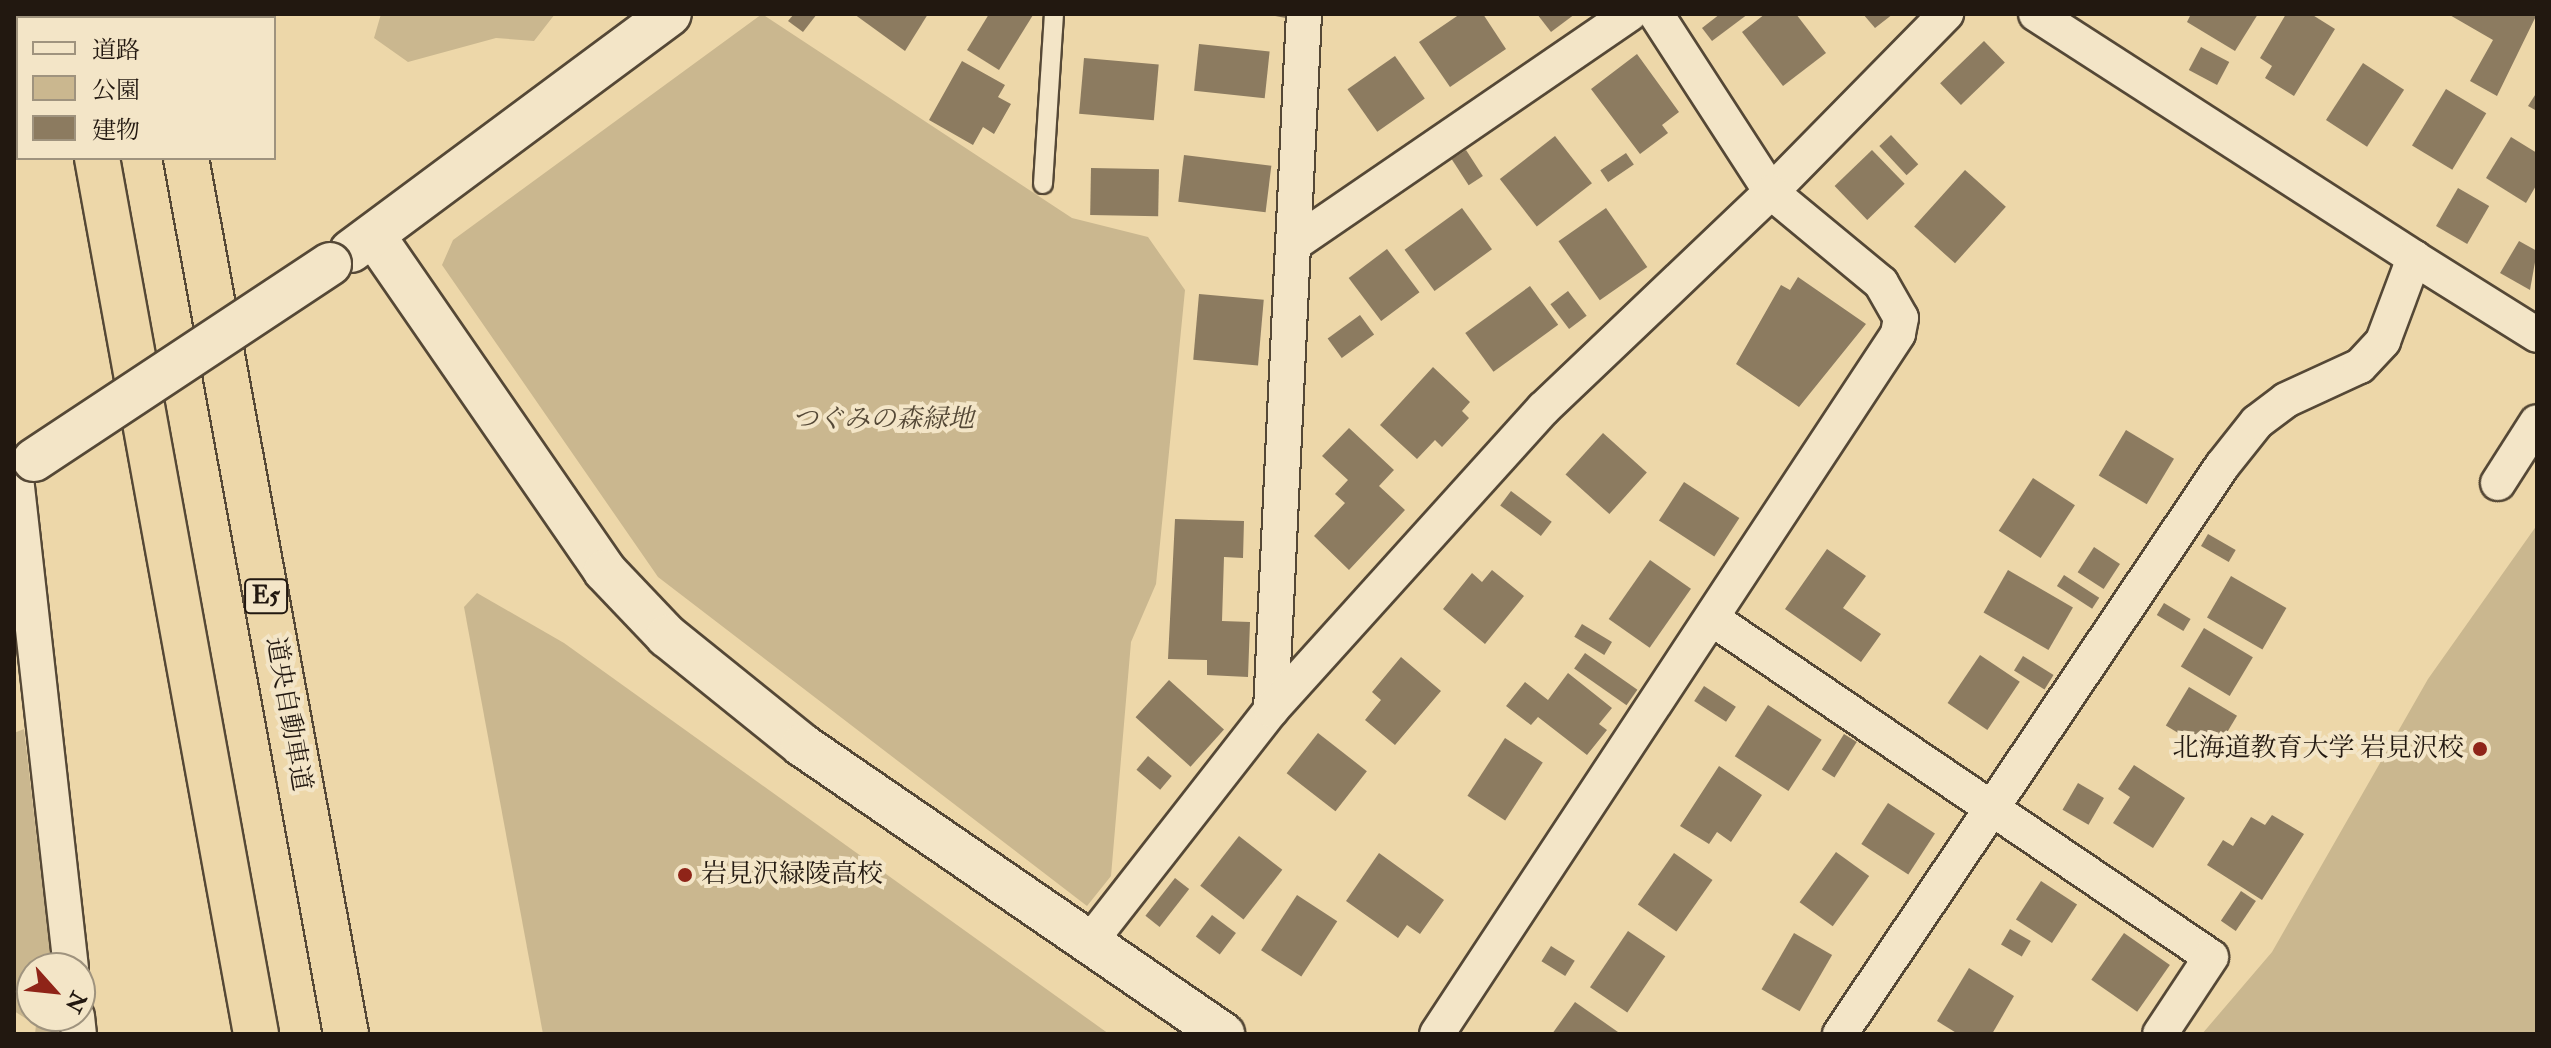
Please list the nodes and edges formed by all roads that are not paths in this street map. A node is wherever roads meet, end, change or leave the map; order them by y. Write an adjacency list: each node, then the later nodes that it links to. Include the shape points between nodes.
1 (670, 14): 12 (street)
2 (1054, 14): 10 (lane)
3 (1304, 14): 13 (street)
4 (1629, 14): 13 (street)
5 (1656, 14): 11 (street)
6 (1946, 14): 11 (street)
7 (2036, 14): 14 (street)
8 (97, 160): 24 (highway)
9 (186, 160): 25 (highway, 道央自動車道 / E5)
10 (1043, 184)
11 (1771, 192): 19 (street, via 1881,283 1901,318 1887,361); 20 (street, via 1543,409)
12 (374, 236): 17 (street, bridge); 22 (street, via 605,571 667,636 778,728)
13 (1295, 243): 20 (street)
14 (2414, 258): 15 (street); 21 (street, via 2383,341 2360,366 2257,422)
15 (2537, 335)
16 (2537, 422): 18 (street)
17 (21, 467): 23 (street)
18 (2498, 483)
19 (1714, 620): 21 (street); 27 (street)
20 (1271, 710): 22 (street)
21 (1993, 806): 28 (street); 29 (street, via 2211,957)
22 (1089, 943): 26 (street)
23 (69, 952)
24 (256, 1034)
25 (346, 1034)
26 (1223, 1034)
27 (1437, 1034)
28 (1840, 1034)
29 (2160, 1034)

